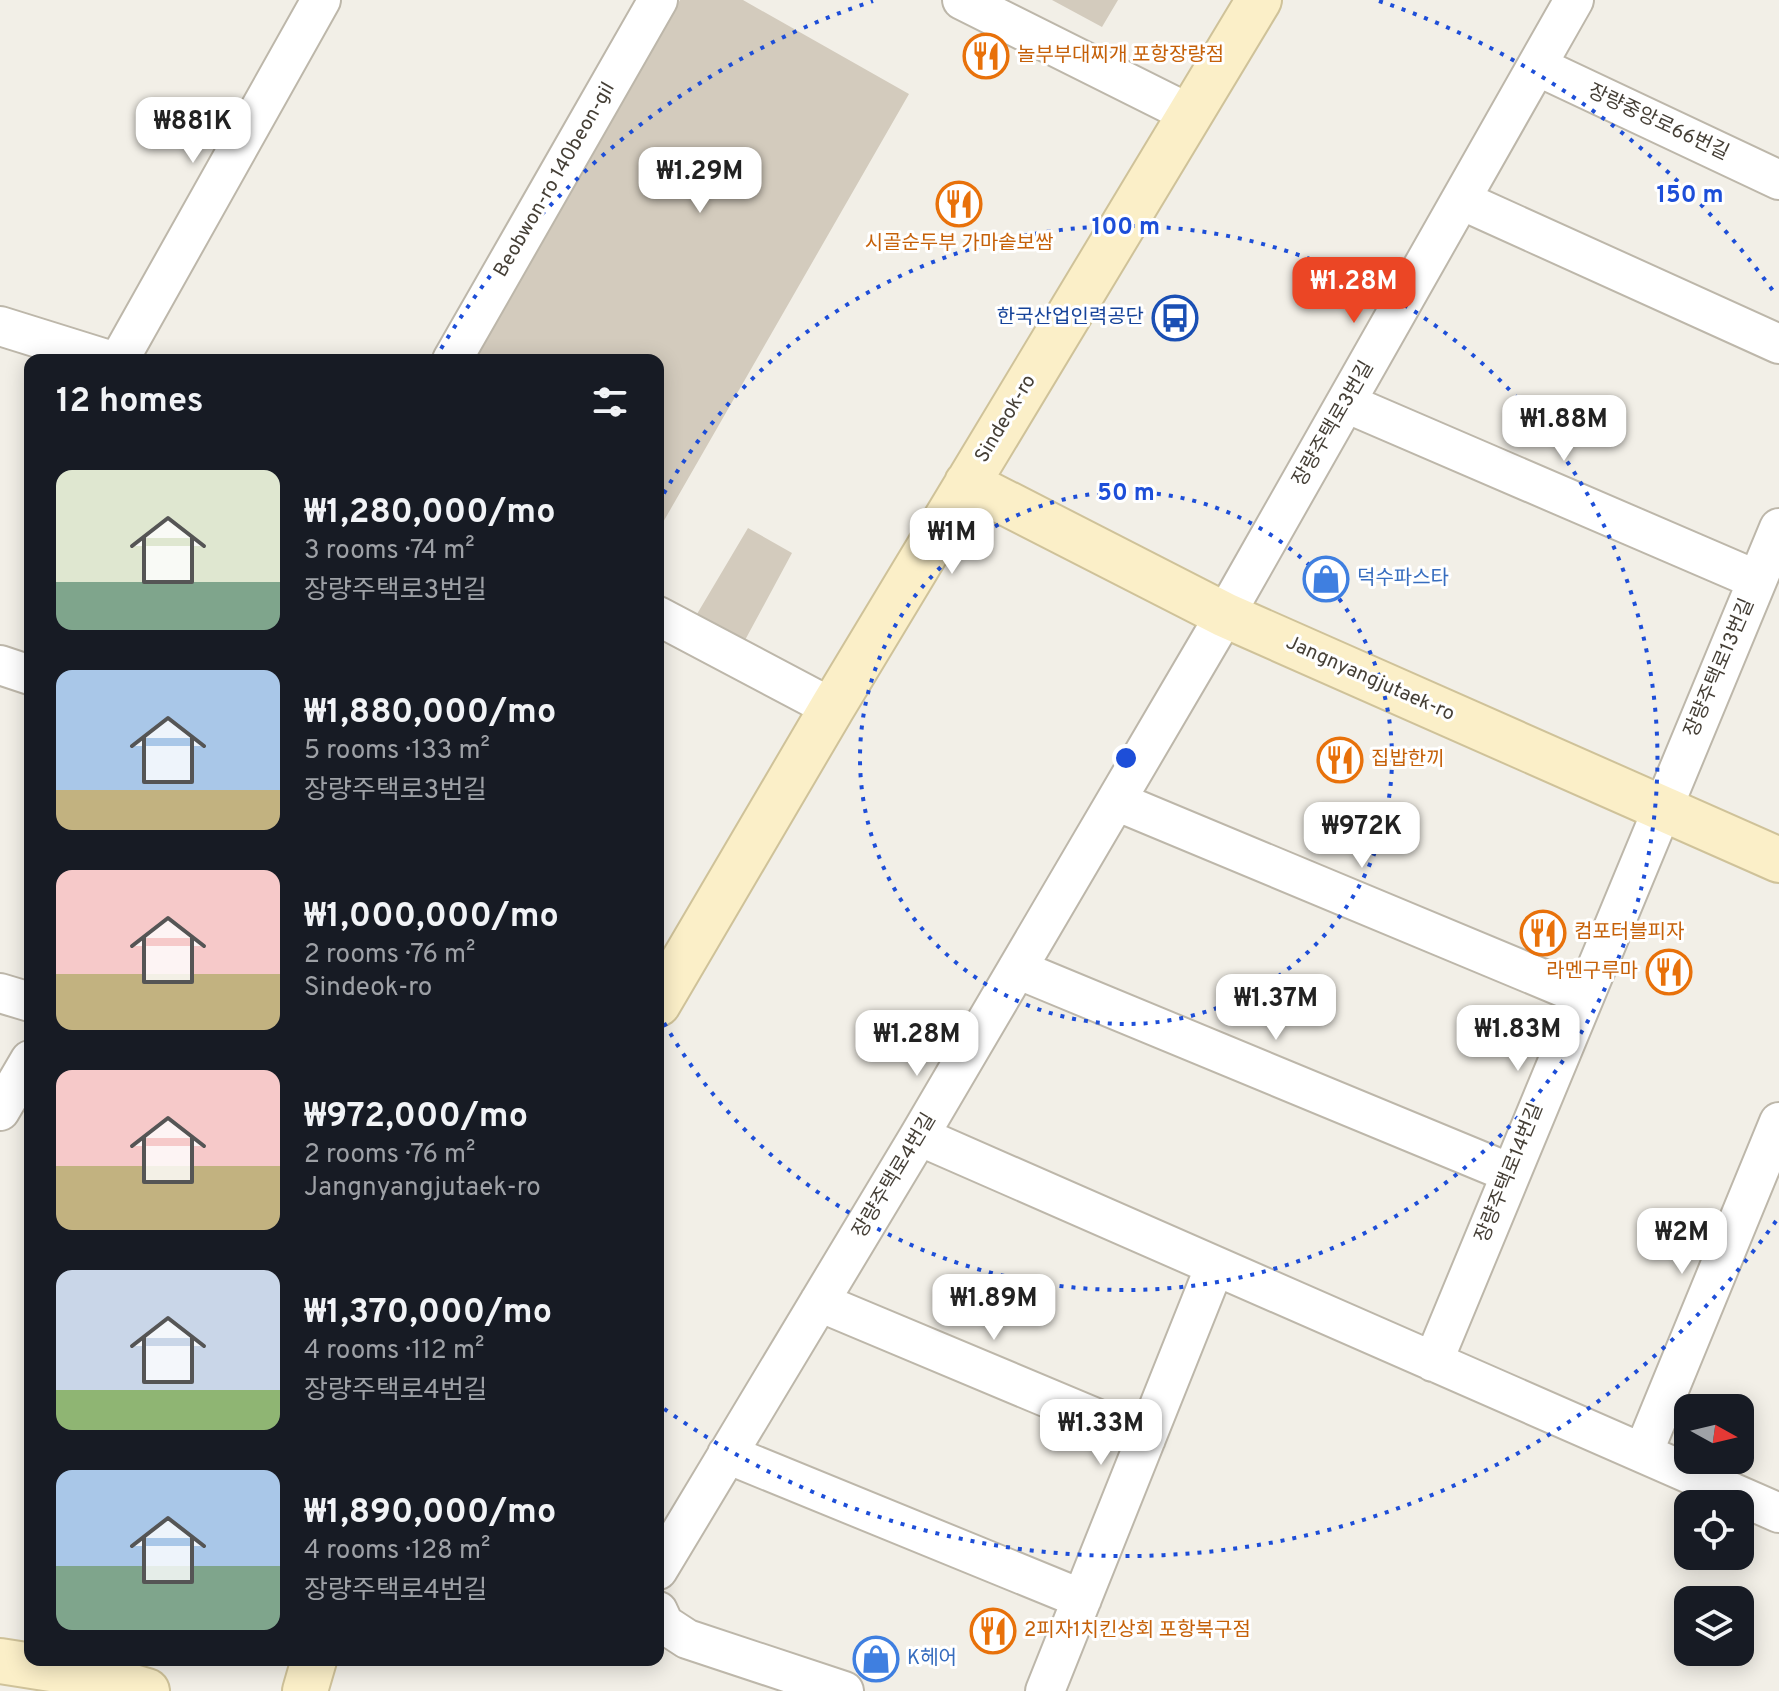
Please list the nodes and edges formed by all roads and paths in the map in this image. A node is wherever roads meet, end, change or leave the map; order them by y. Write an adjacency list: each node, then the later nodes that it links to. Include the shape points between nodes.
1 (321, 0): 13 (street)
2 (658, 0): 14 (street, Beobwon-ro 140beon-gil)
3 (962, 0): 7 (street)
4 (1259, 0): 7 (street, Sindeok-ro)
5 (1574, 0): 6 (street, 장량주택로3번길)
6 (1537, 66): 8 (street, 장량중앙로66번길); 9 (street, 장량주택로3번길)
7 (1190, 114): 16 (street, Sindeok-ro)
8 (1779, 180)
9 (1461, 200): 11 (street); 15 (street, 장량주택로3번길)
10 (0, 326): 12 (street)
11 (1779, 344)
12 (90, 354)
13 (122, 354)
14 (455, 354)
15 (1346, 403): 18 (street); 19 (street, 장량주택로3번길)
16 (967, 483): 19 (street, Jangnyangjutaek-ro); 23 (street, Sindeok-ro)
17 (1779, 528): 18 (street, 장량주택로13번길)
18 (1757, 580): 25 (street, 장량주택로13번길)
19 (1225, 615): 24 (street, 장량주택로4번길); 25 (street, Jangnyangjutaek-ro)
20 (664, 619): 23 (street)
21 (0, 665): 22 (street)
22 (24, 673)
23 (832, 708): 29 (street, Sindeok-ro)
24 (1116, 801): 27 (street, 장량주택로4번길); 30 (street)
25 (1661, 808): 26 (street, Jangnyangjutaek-ro); 30 (street, 장량주택로14번길)
26 (1779, 860)
27 (1017, 969): 35 (street, 장량주택로4번길); 36 (street)
28 (0, 993): 31 (street)
29 (664, 994)
30 (1584, 996): 36 (street, 장량주택로14번길)
31 (24, 1000)
32 (24, 1070): 33 (street)
33 (0, 1111)
34 (1779, 1122): 41 (street)
35 (919, 1136): 37 (street); 38 (street, 장량주택로4번길)
36 (1510, 1173): 39 (street, 장량주택로14번길)
37 (1215, 1266): 39 (street); 40 (street)
38 (819, 1302): 40 (street); 42 (street, 장량주택로4번길)
39 (1433, 1362): 41 (street)
40 (1146, 1439): 45 (street)
41 (1643, 1453): 43 (street)
42 (727, 1454): 44 (street, 장량주택로4번길); 45 (street)
43 (1779, 1513)
44 (664, 1560)
45 (1082, 1599): 54 (street)
46 (664, 1624): 53 (street, via 687,1639)
47 (0, 1661): 48 (street)
48 (24, 1665)
49 (32, 1666): 51 (street)
50 (312, 1666): 52 (street)
51 (147, 1691)
52 (305, 1691)
53 (844, 1691)
54 (1045, 1691)

